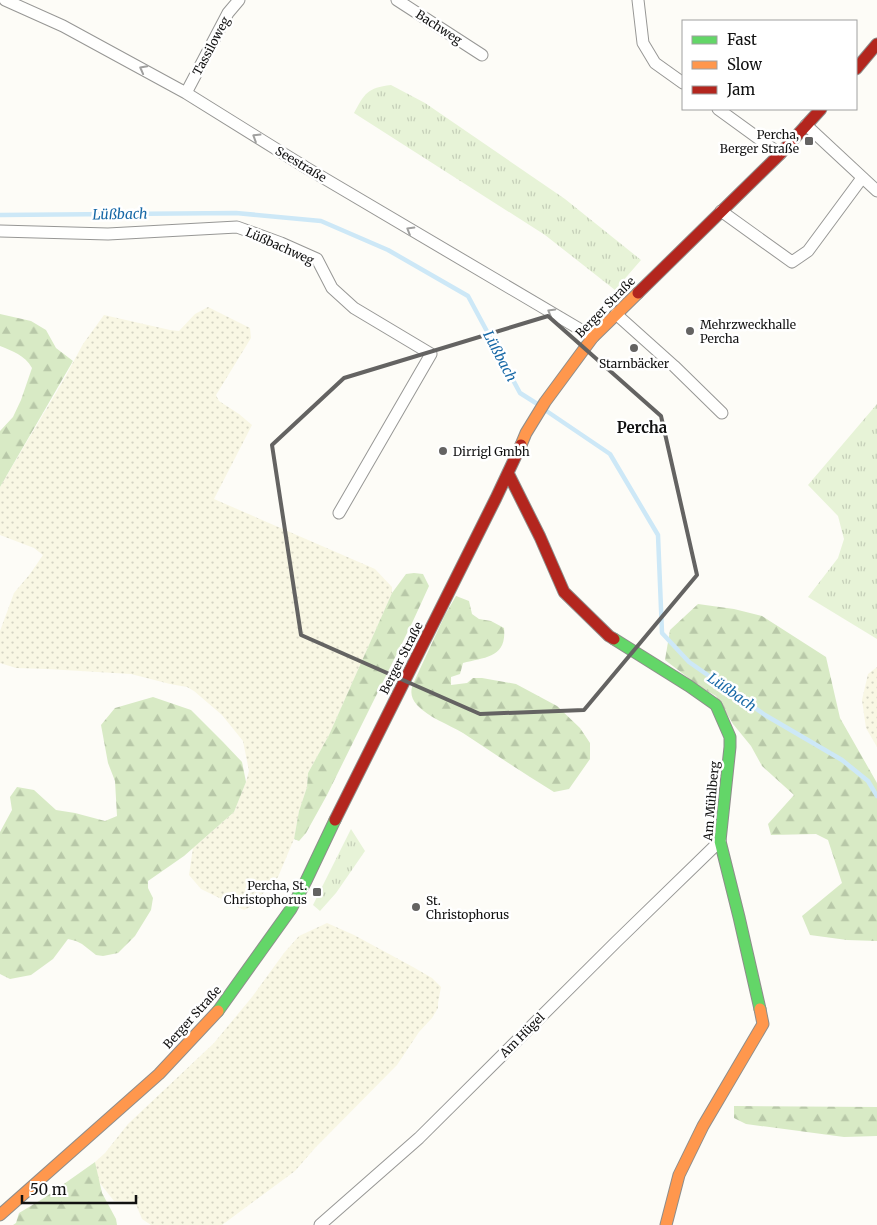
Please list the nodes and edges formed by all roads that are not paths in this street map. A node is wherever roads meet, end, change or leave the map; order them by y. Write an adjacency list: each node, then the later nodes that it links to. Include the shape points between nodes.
1 (4, 0): 9 (street, Seestraße, one-way to 1, via 63,26)
2 (239, 0): 9 (street, Tassiloweg, via 228,13)
3 (397, 0): 6 (street, Bachweg)
4 (638, 0): 8 (street, via 643,43 655,63)
5 (877, 44): 7 (main road)
6 (482, 54)
7 (857, 68)
8 (682, 82)
9 (186, 93): 19 (street, Seestraße, one-way to 9)
10 (719, 110): 13 (street)
11 (820, 110): 12 (main road, Berger Straße)
12 (806, 125): 13 (main road, Berger Straße); 14 (street)
13 (780, 154): 16 (main road, Berger Straße)
14 (862, 178): 15 (street); 16 (street, via 808,251 792,262)
15 (877, 192)
16 (722, 211): 18 (main road, Berger Straße)
17 (0, 231): 22 (street, Lüßbachweg, via 108,234 237,227 317,259 332,288 354,308 431,354)
18 (616, 314): 19 (main road, Berger Straße); 20 (street)
19 (592, 337): 21 (main road, Berger Straße, via 545,402 526,433)
20 (722, 413)
21 (508, 473): 23 (main road, Am Mühlberg, via 564,592 609,636 716,705 730,737); 24 (main road, Berger Straße, via 286,916 220,1009 160,1074)
22 (339, 513)
23 (720, 841): 25 (street, Am Hügel, via 419,1138); 26 (main road, Am Mühlberg, via 763,1024 703,1126 679,1175)
24 (0, 1215)
25 (320, 1225)
26 (666, 1225)

